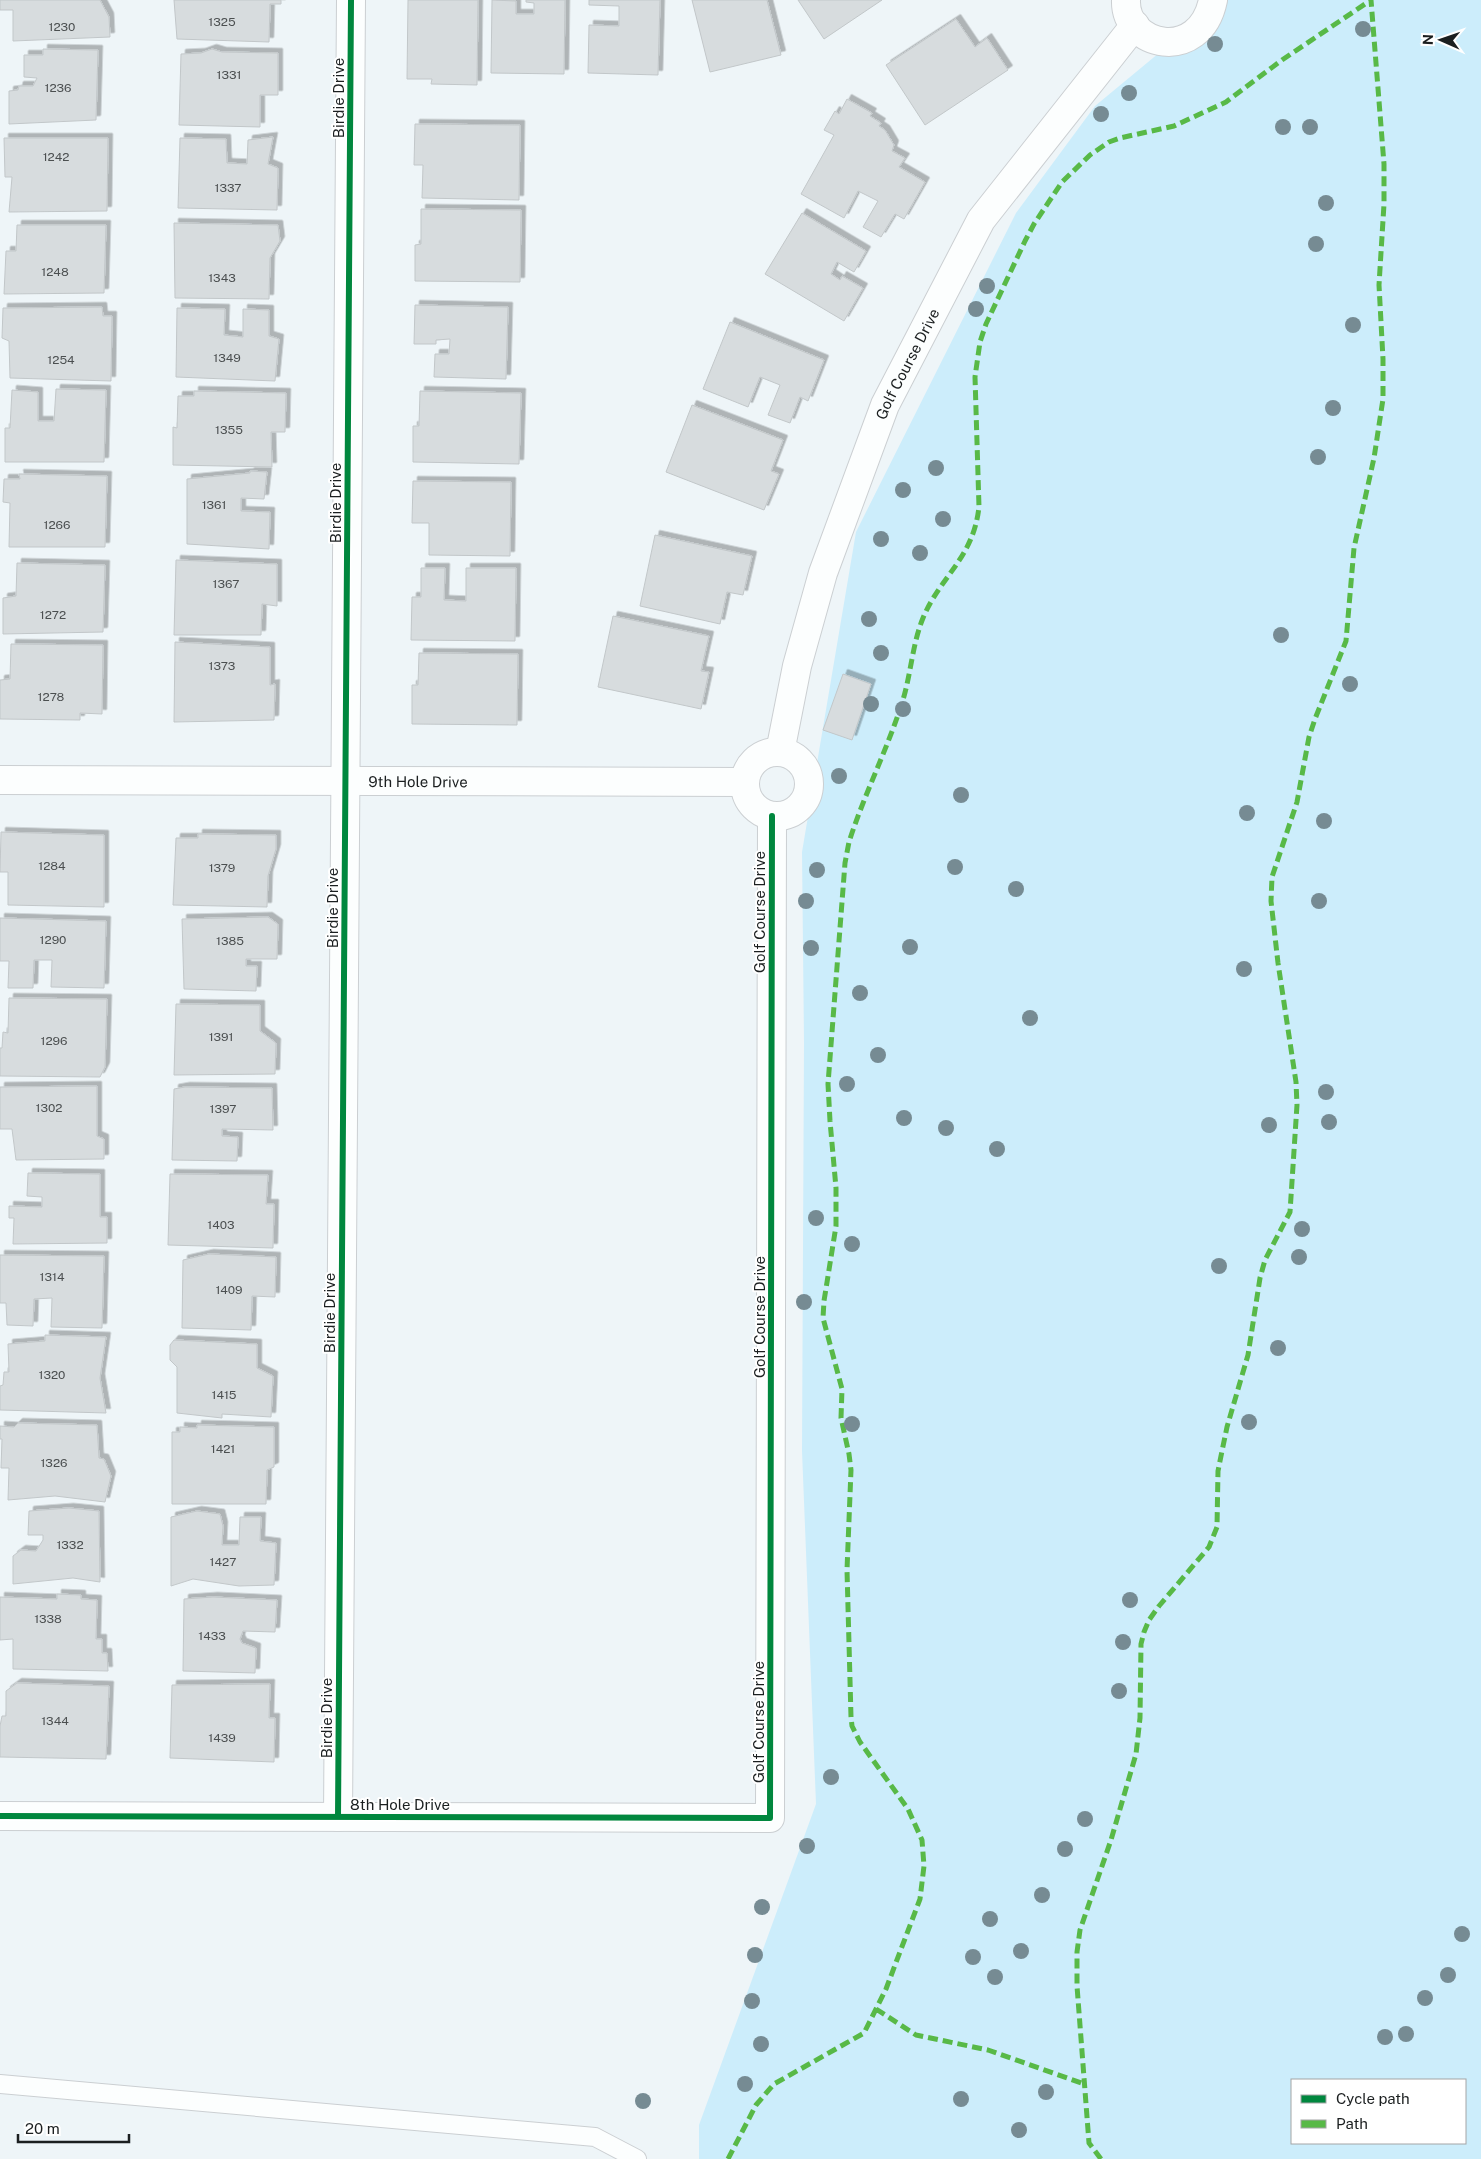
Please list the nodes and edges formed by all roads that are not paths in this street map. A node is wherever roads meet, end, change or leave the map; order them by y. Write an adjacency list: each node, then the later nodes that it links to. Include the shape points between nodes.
1 (351, 0): 7 (street, Birdie Drive)
2 (1126, 0): 4 (street)
3 (1213, 0): 4 (street, via 1203,26 1192,36 1179,41 1164,42 1150,38)
4 (1135, 25): 5 (street, Golf Course Drive, via 982,220 885,405 823,573 797,666)
5 (780, 752): 8 (street, via 770,752 753,763); 9 (street, via 799,760 805,768 810,788 807,798 792,813)
6 (0, 780): 7 (street, 9th Hole Drive)
7 (345, 781): 8 (street, 9th Hole Drive); 11 (street, Birdie Drive)
8 (745, 782): 9 (street, via 749,800 763,814)
9 (772, 816): 12 (street, Golf Course Drive)
10 (0, 1816): 11 (street, 8th Hole Drive)
11 (338, 1817): 12 (street, 8th Hole Drive)
12 (770, 1818)
13 (0, 2084): 14 (lane, via 595,2137)
14 (637, 2159)

